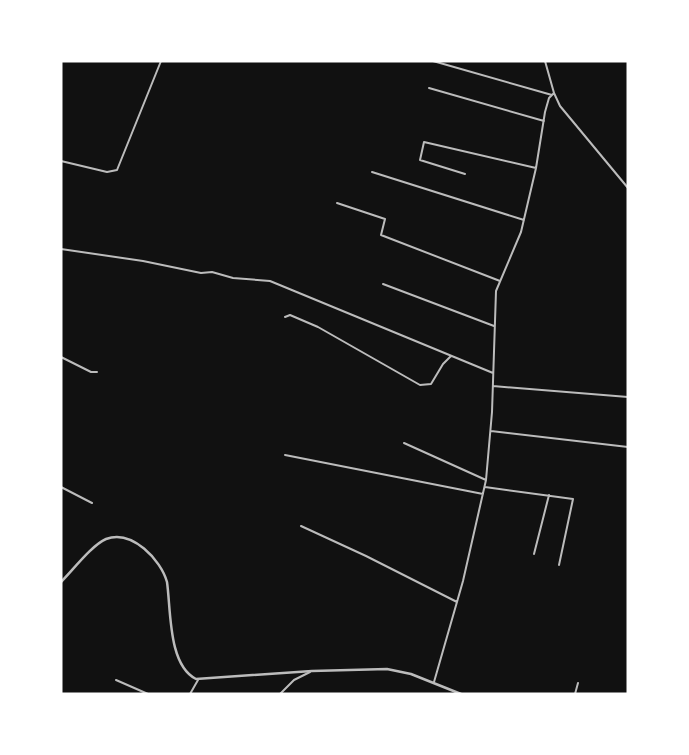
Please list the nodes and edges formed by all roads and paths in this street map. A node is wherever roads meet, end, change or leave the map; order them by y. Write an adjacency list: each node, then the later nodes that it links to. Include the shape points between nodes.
1 (161, 61): 7 (street, via 117,170 107,172)
2 (433, 61): 5 (street)
3 (545, 61): 5 (street)
4 (429, 88): 6 (street)
5 (553, 94): 6 (street, via 548,101); 11 (street, via 567,117)
6 (544, 121): 8 (street)
7 (61, 161)
8 (536, 168): 10 (street, via 424,142 420,160); 13 (street)
9 (372, 172): 13 (street)
10 (465, 174)
11 (628, 188)
12 (337, 203): 15 (street, via 385,219 380,235)
13 (524, 220): 15 (street)
14 (61, 249): 19 (street, via 200,273 270,280)
15 (500, 281): 18 (street, via 496,291)
16 (383, 284): 18 (street)
17 (285, 317): 19 (street, via 290,315 318,327 420,385 431,384)
18 (494, 326): 22 (street)
19 (451, 356): 22 (street)
20 (61, 357): 21 (street)
21 (97, 372)
22 (493, 373): 23 (street)
23 (492, 386): 24 (street); 25 (street)
24 (628, 397)
25 (491, 431): 27 (street); 29 (street)
26 (404, 443): 29 (street)
27 (628, 447)
28 (285, 455): 32 (street)
29 (486, 480): 31 (street)
30 (61, 487): 34 (street)
31 (485, 487): 32 (street); 33 (street)
32 (483, 494): 39 (street)
33 (549, 495): 36 (street); 37 (street, via 573,499)
34 (92, 503)
35 (301, 526): 39 (street)
36 (534, 554)
37 (559, 564)
38 (61, 582): 42 (street, via 105,539 119,538 142,547 164,572 177,655 186,673)
39 (457, 602): 43 (street)
40 (312, 670): 42 (street); 43 (street, via 396,670); 47 (street, via 294,680)
41 (116, 680): 45 (street)
42 (198, 680): 46 (street)
43 (434, 682): 48 (street)
44 (578, 683): 49 (street)
45 (148, 694)
46 (190, 694)
47 (280, 694)
48 (461, 694)
49 (575, 694)

